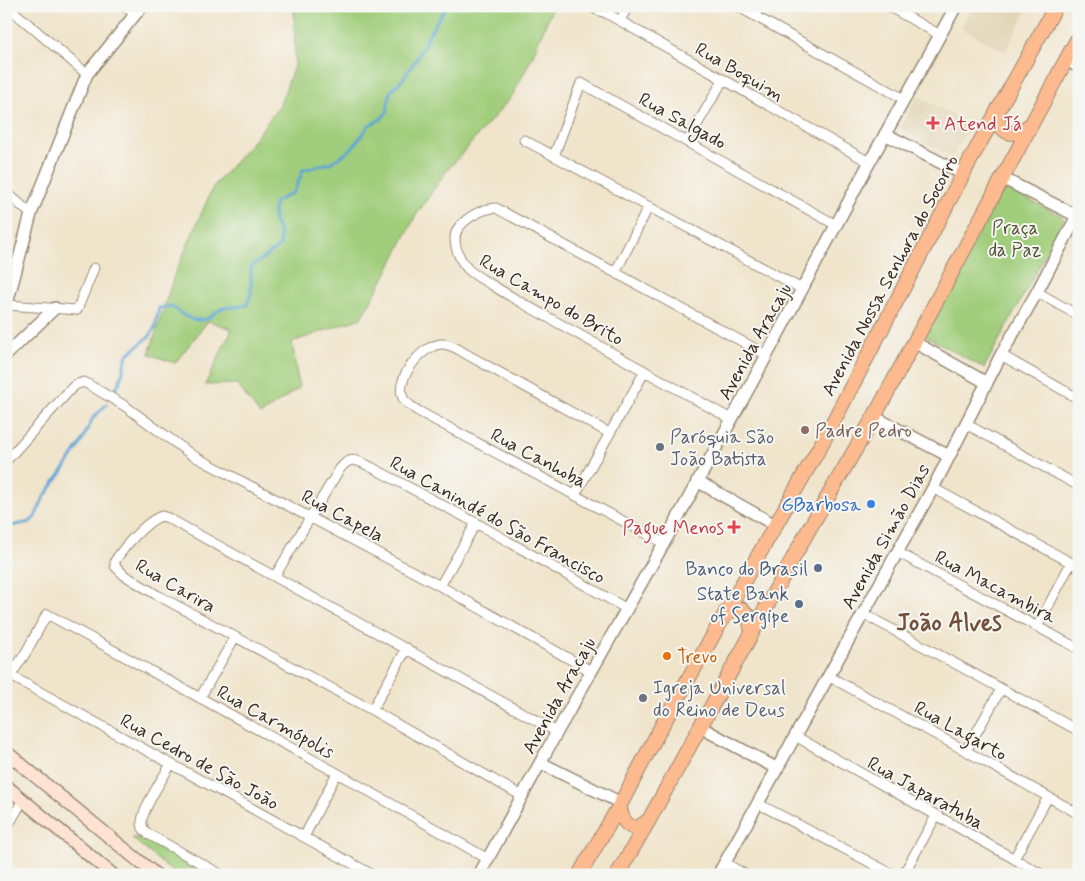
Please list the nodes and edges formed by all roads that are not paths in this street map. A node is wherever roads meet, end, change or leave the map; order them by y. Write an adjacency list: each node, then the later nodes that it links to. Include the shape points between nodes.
1 (7, 6): 17 (street)
2 (125, 6): 10 (street)
3 (628, 6): 12 (street)
4 (737, 6): 11 (street)
5 (760, 6): 11 (street)
6 (888, 6): 13 (street)
7 (956, 6): 13 (street, Avenida Aracaju)
8 (1056, 6): 20 (main road, Avenida Nossa Senhora do Socorro)
9 (596, 9): 12 (street, Rua Boquim)
10 (139, 10): 17 (street)
11 (755, 16): 19 (street)
12 (620, 21): 18 (street, Rua Boquim)
13 (940, 35): 19 (street, Avenida Aracaju)
14 (1079, 36): 15 (main road)
15 (1066, 60): 16 (street); 21 (main road)
16 (1079, 67)
17 (87, 74): 31 (street)
18 (723, 80): 24 (street); 26 (street, Rua Boquim)
19 (904, 100): 22 (street, Avenida Aracaju)
20 (998, 108): 21 (main road, via 998,123 1008,133 1016,134); 27 (main road, Avenida Nossa Senhora do Socorro)
21 (1030, 125): 28 (main road)
22 (885, 134): 26 (street, Avenida Aracaju); 27 (street)
23 (524, 140): 25 (street)
24 (688, 142): 25 (street, Rua Salgado, via 581,83); 33 (street, Rua Salgado)
25 (554, 156): 30 (street)
26 (869, 162): 33 (street, Avenida Aracaju)
27 (963, 174): 62 (main road, Avenida Nossa Senhora do Socorro)
28 (1002, 178): 32 (street); 43 (main road)
29 (6, 192): 31 (street)
30 (649, 206): 36 (street); 38 (street)
31 (31, 214): 37 (street)
32 (1078, 214): 34 (street, Avenida Simão Dias)
33 (836, 225): 38 (street, Avenida Aracaju)
34 (1075, 230): 39 (street, Avenida Simão Dias)
35 (94, 268): 41 (street, via 76,310)
36 (616, 271): 45 (street, Rua Campo do Brito); 47 (street, Rua Campo do Brito, via 496,208 472,216 455,233 460,258 470,271 526,306)
37 (10, 279): 40 (street)
38 (802, 289): 45 (street, Avenida Aracaju)
39 (1037, 292): 42 (street); 46 (street, Avenida Simão Dias)
40 (6, 306): 41 (street)
41 (55, 308): 44 (street)
42 (1079, 316)
43 (914, 342): 48 (street); 50 (main road)
44 (6, 355)
45 (767, 355): 51 (street, Avenida Aracaju)
46 (1001, 355): 48 (street, Avenida Simão Dias); 49 (street)
47 (645, 371): 51 (street, Rua Campo do Brito); 53 (street)
48 (987, 383): 52 (street, Avenida Simão Dias)
49 (1079, 399)
50 (874, 417): 54 (street); 72 (main road)
51 (731, 419): 56 (street, Avenida Aracaju)
52 (966, 424): 54 (street, Avenida Simão Dias); 57 (street)
53 (609, 433): 59 (street); 59 (street, Rua Canhoba, via 444,344 431,347 416,359 404,377 402,396 411,406)
54 (949, 456): 58 (street, Avenida Simão Dias)
55 (6, 461): 60 (street, Rua Capela, via 68,392 84,382 132,411 192,455)
56 (697, 481): 62 (street); 63 (street, Avenida Aracaju)
57 (1079, 486)
58 (933, 488): 64 (street, Avenida Simão Dias); 65 (street)
59 (575, 495): 63 (street, Rua Canhoba)
60 (311, 516): 61 (street, Rua Canindé do São Francisco, via 339,470 347,461 353,460); 66 (street); 67 (street, Rua Capela)
61 (476, 523): 67 (street); 68 (street, Rua Canindé do São Francisco)
62 (775, 525): 70 (main road, Avenida Nossa Senhora do Socorro)
63 (664, 543): 68 (street, Avenida Aracaju)
64 (897, 552): 69 (street, Avenida Simão Dias); 71 (street, Rua Macambira)
65 (1075, 565): 71 (street)
66 (275, 576): 73 (street, Rua Carira, via 162,516 153,520 116,559 115,566 129,578); 74 (street, Rua Carira)
67 (440, 586): 76 (street, Rua Capela)
68 (626, 609): 76 (street, Avenida Aracaju)
69 (862, 613): 77 (street, Avenida Simão Dias); 79 (street)
70 (723, 618): 72 (main road, via 734,609 741,609 749,617); 97 (main road, Avenida Nossa Senhora do Socorro)
71 (1037, 627): 75 (street, Rua Macambira)
72 (752, 632): 82 (main road)
73 (235, 637): 80 (street); 81 (street, Rua Carira)
74 (407, 648): 81 (street); 84 (street, Rua Carira)
75 (1079, 649)
76 (591, 671): 84 (street, Avenida Aracaju)
77 (828, 676): 85 (street, Avenida Simão Dias); 86 (street, Rua Lagarto)
78 (9, 679): 80 (street, Rua Carmópolis, via 46,614); 89 (street, Rua Cedro de São João)
79 (1001, 689): 83 (street); 86 (street)
80 (200, 698): 91 (street, Rua Carmópolis)
81 (372, 710): 93 (street, Rua Carira)
82 (700, 728): 90 (street); 100 (main road)
83 (1079, 731)
84 (557, 732): 88 (street, Avenida Aracaju)
85 (794, 736): 90 (street, Avenida Simão Dias); 99 (street, Rua Japaratuba)
86 (966, 751): 94 (street, Rua Lagarto)
87 (6, 752): 107 (main road)
88 (541, 763): 93 (street, Avenida Aracaju); 97 (street)
89 (170, 764): 102 (street, Rua Cedro de São João); 108 (street, via 145,812 143,829)
90 (776, 768): 96 (street, Avenida Simão Dias)
91 (337, 773): 102 (street); 103 (street, Rua Carmópolis)
92 (6, 786): 95 (main road)
93 (522, 796): 103 (street, Avenida Aracaju)
94 (1048, 797): 98 (street, Rua Lagarto); 104 (street)
95 (23, 800): 101 (street); 106 (main road)
96 (757, 803): 105 (street, Avenida Simão Dias); 115 (street)
97 (620, 804): 100 (main road, via 622,818 632,827 638,828); 111 (main road, Avenida Nossa Senhora do Socorro)
98 (1079, 814)
99 (936, 816): 104 (street, Rua Japaratuba); 116 (street)
100 (649, 820): 112 (main road)
101 (6, 829)
102 (304, 836): 109 (street, Rua Cedro de São João)
103 (488, 859): 110 (street, Avenida Aracaju)
104 (1014, 859): 117 (street, Rua Japaratuba)
105 (725, 863): 113 (street, Avenida Simão Dias); 114 (street)
106 (113, 875)
107 (156, 875)
108 (222, 875)
109 (373, 875)
110 (479, 875)
111 (579, 875)
112 (617, 875)
113 (718, 875)
114 (746, 875)
115 (894, 875)
116 (903, 875)
117 (1043, 875)

